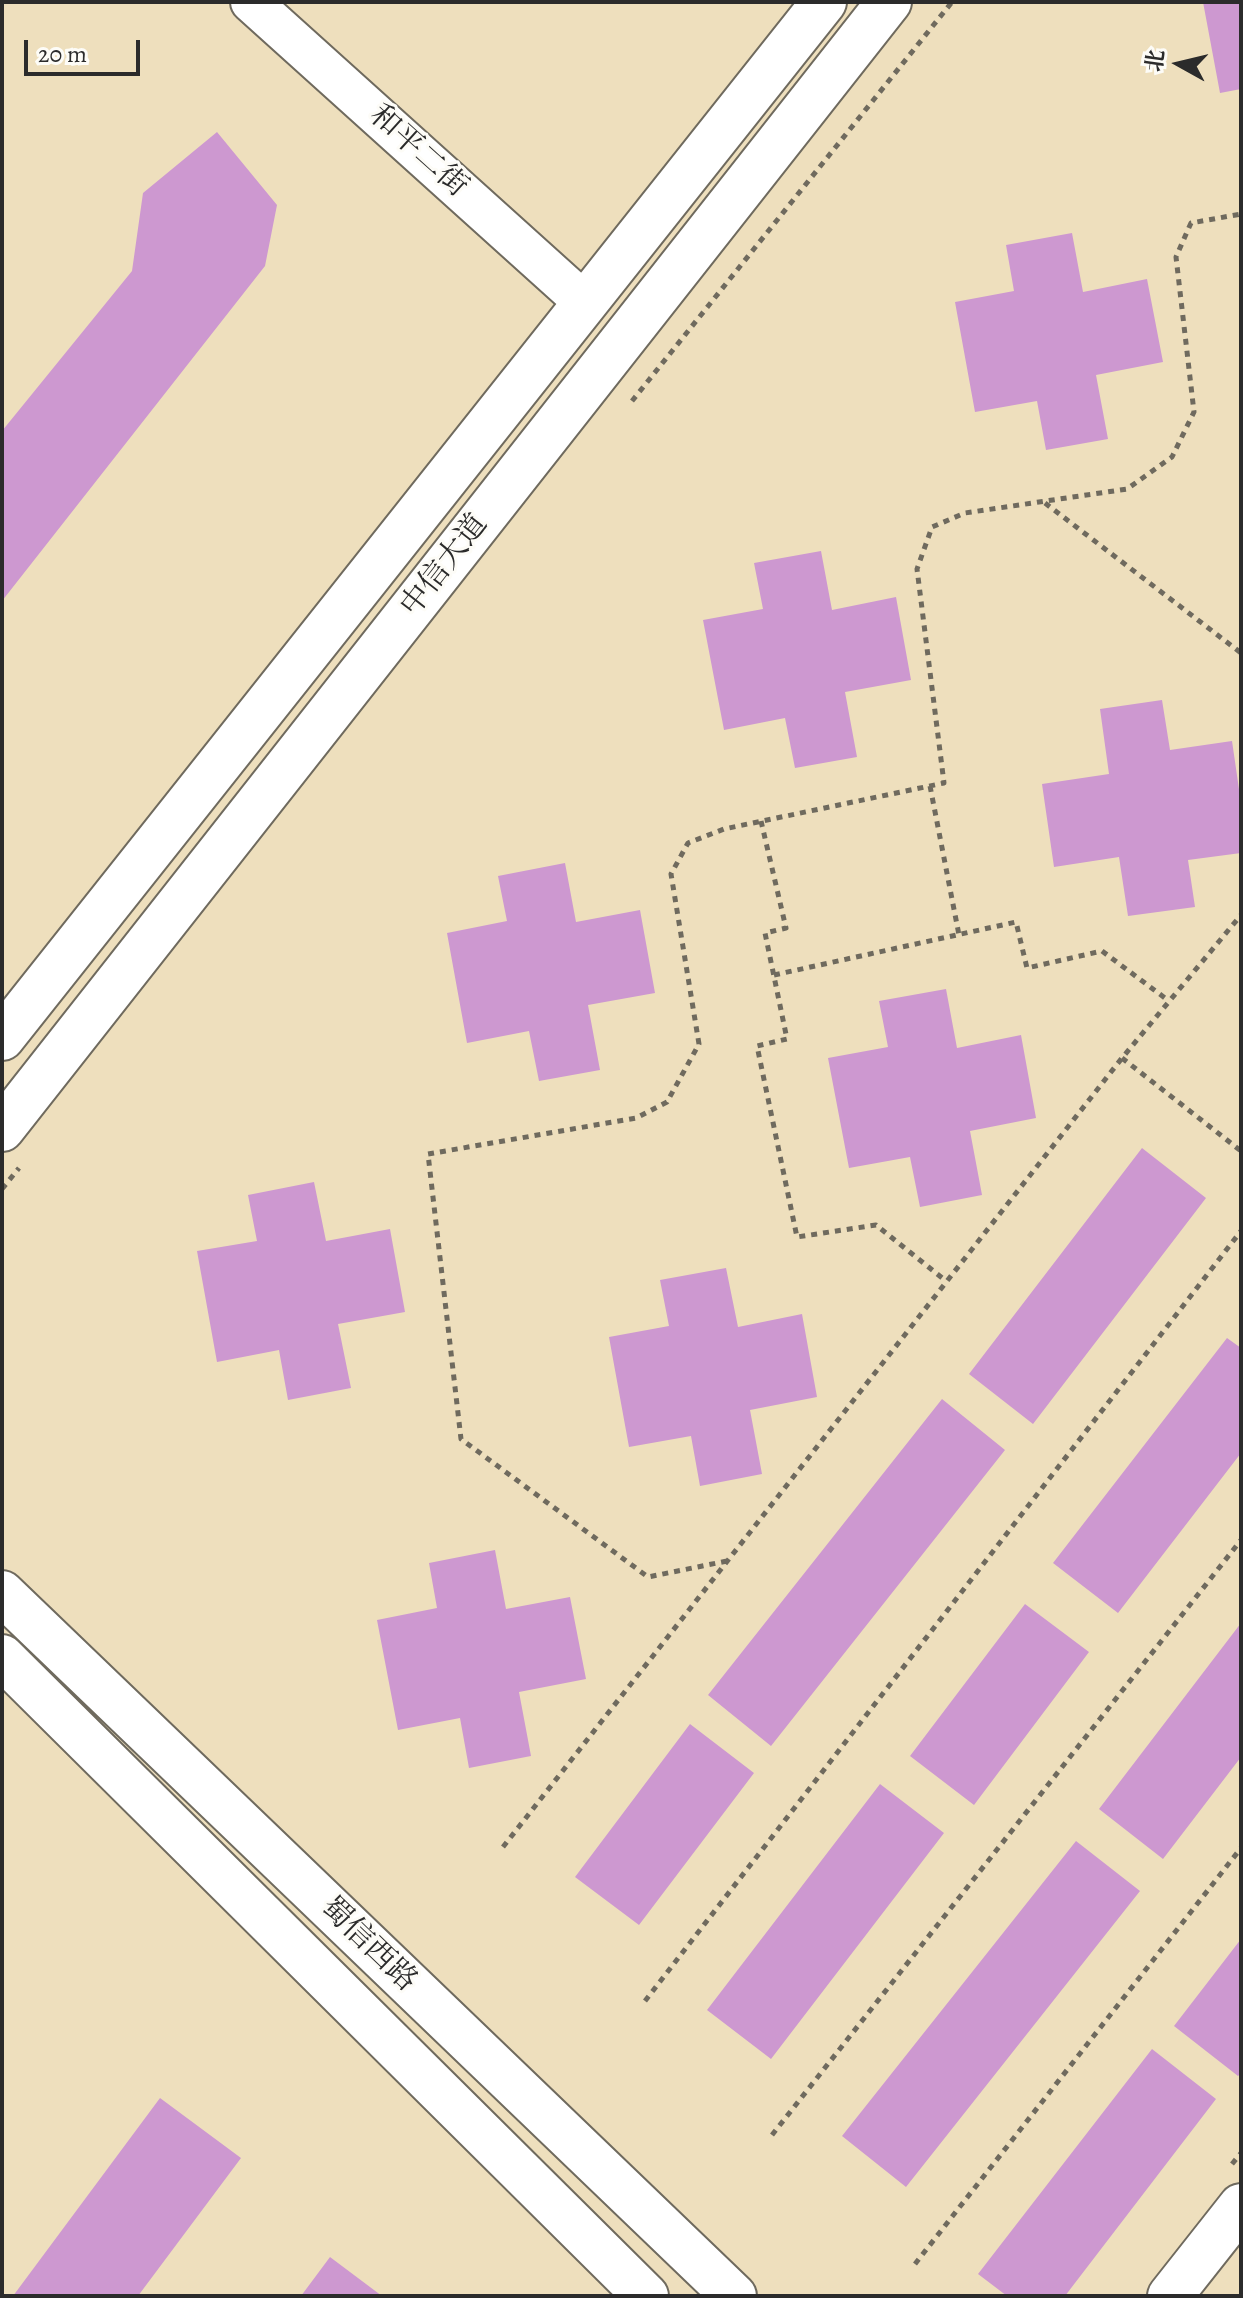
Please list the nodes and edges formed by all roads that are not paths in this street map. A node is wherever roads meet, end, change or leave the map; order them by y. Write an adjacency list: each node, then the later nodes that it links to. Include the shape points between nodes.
1 (251, 2): 4 (street, 和平二街)
2 (824, 2): 4 (main road, 中信大道)
3 (889, 2): 6 (main road, 中信大道)
4 (585, 303): 5 (main road, 中信大道)
5 (2, 1038)
6 (2, 1129)
7 (2, 1593): 11 (main road, 蜀信西路)
8 (2, 1657): 10 (main road, 蜀信西路)
9 (1241, 2206): 12 (main road)
10 (646, 2296)
11 (734, 2296)
12 (1170, 2296)

